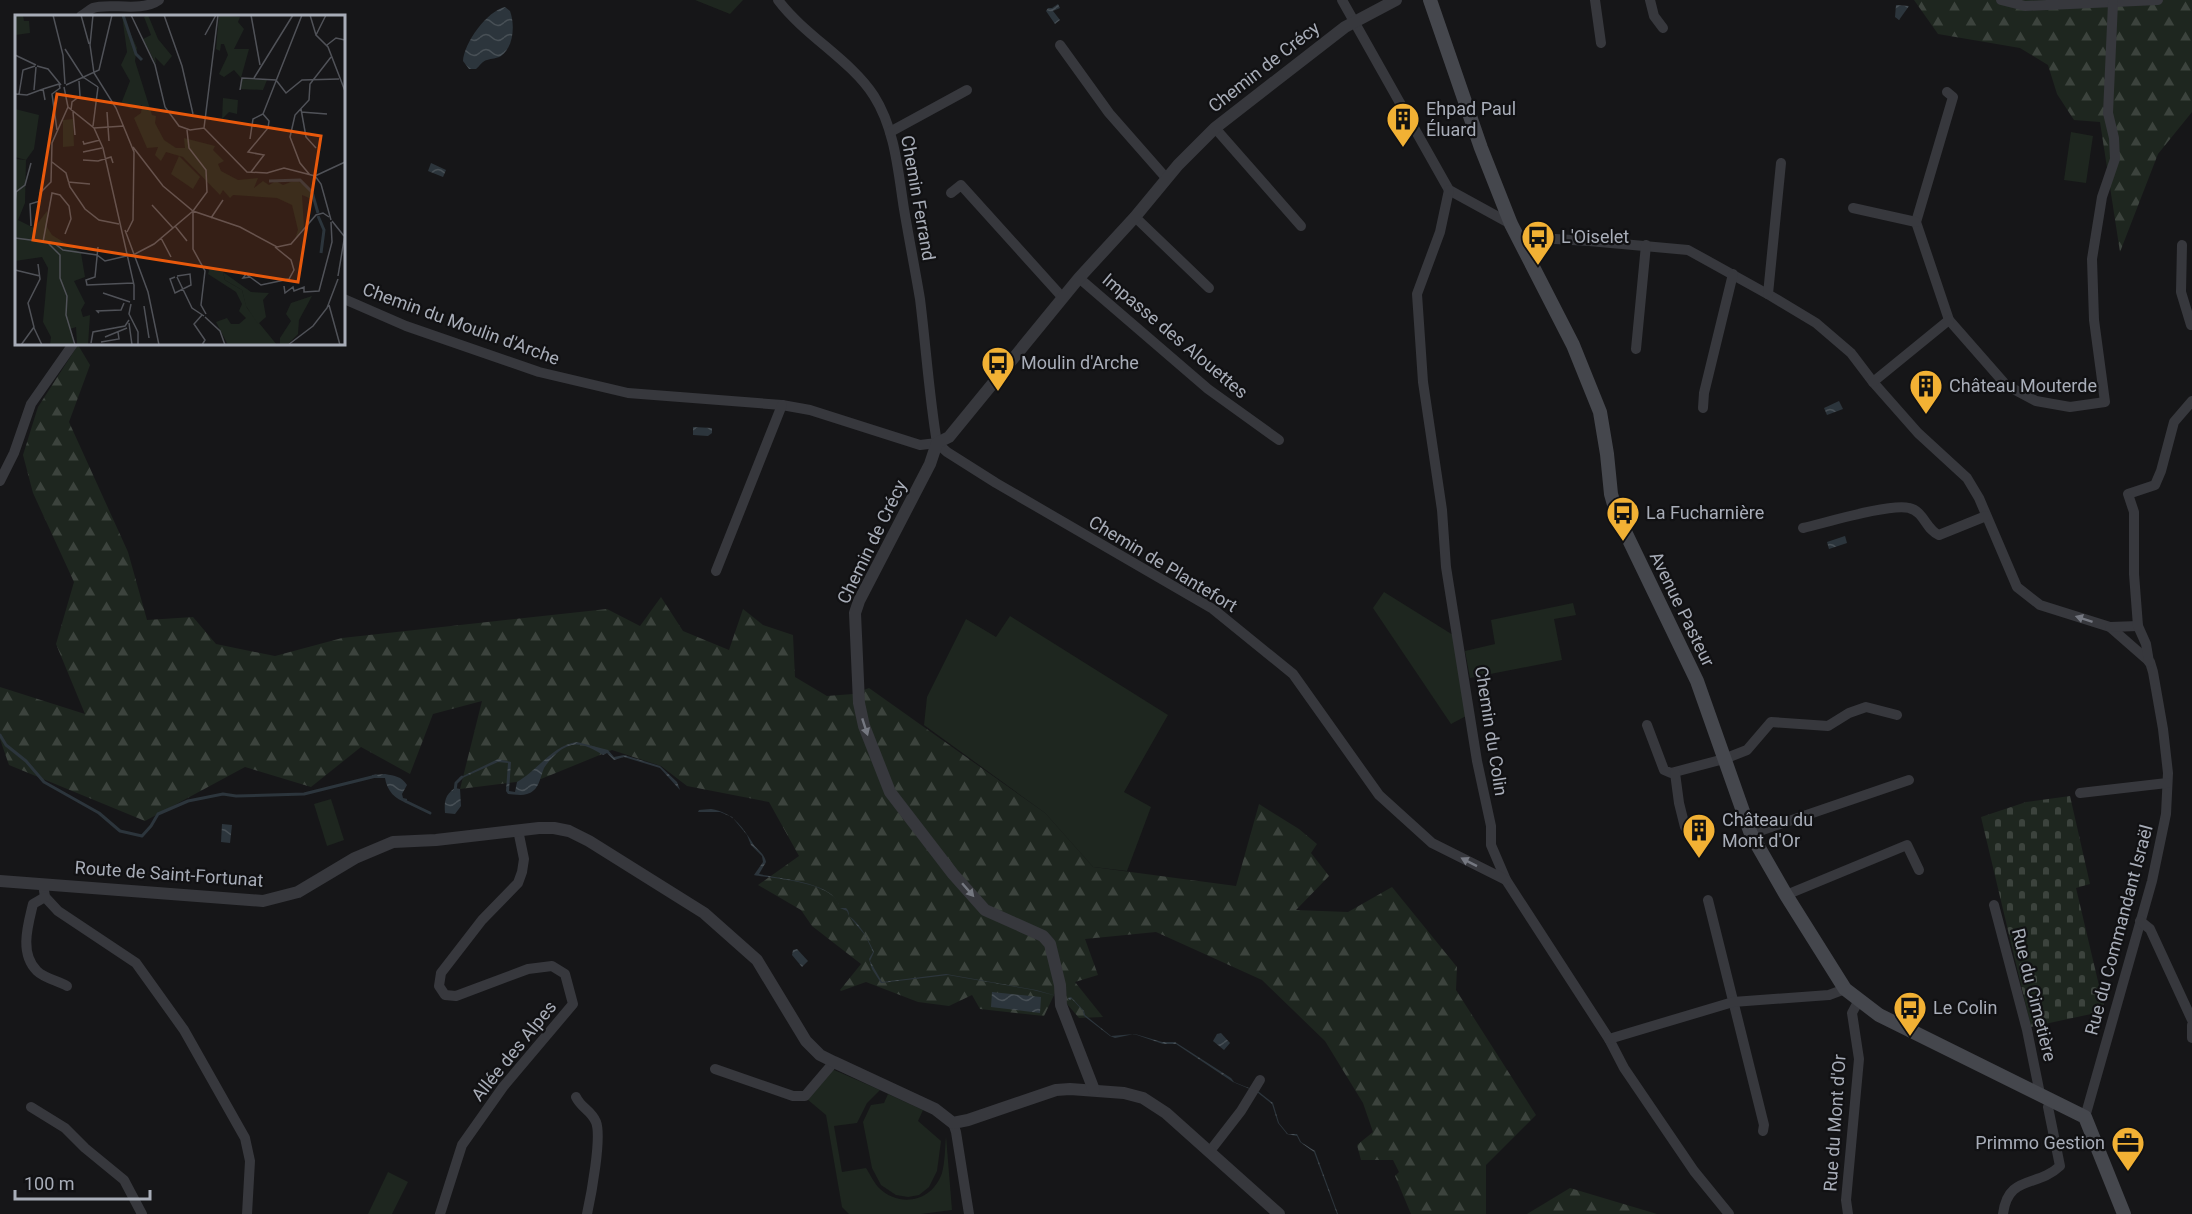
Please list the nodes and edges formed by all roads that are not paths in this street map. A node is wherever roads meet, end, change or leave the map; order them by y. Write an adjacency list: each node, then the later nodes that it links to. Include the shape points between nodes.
1 (159, 0): 12 (street, via 132,7 93,8)
2 (778, 0): 20 (street, Chemin Ferrand, via 804,30 865,84)
3 (1342, 0): 13 (street)
4 (1396, 0): 13 (street, Chemin de Crécy)
5 (1430, 0): 28 (main road, Avenue Pasteur)
6 (1595, 0): 15 (street)
7 (1650, 0): 14 (street)
8 (2001, 0): 10 (street, via 2025,6)
9 (2158, 0): 11 (street)
10 (2093, 1): 11 (street)
11 (2113, 3): 39 (street, via 2108,113 2115,159 2102,197 2092,259 2094,320 2106,402 2070,407 2036,401 2006,385)
12 (82, 15)
13 (1354, 21): 19 (street, Chemin de Crécy); 23 (street)
14 (1662, 28)
15 (1601, 43)
16 (1060, 45): 22 (street, via 1109,114)
17 (967, 90): 20 (street)
18 (1947, 92): 27 (street, via 1953,97)
19 (1215, 128): 22 (street, Chemin de Crécy); 29 (street)
20 (890, 132): 48 (street, Chemin Ferrand, via 920,299)
21 (1781, 163): 36 (street)
22 (1167, 179): 26 (street, Chemin de Crécy)
23 (1449, 190): 28 (street); 67 (street, Chemin du Colin, via 1440,232 1417,294 1423,382 1442,510 1446,567 1491,826 1491,845)
24 (951, 194): 37 (street, via 961,185)
25 (1853, 208): 27 (street)
26 (1135, 217): 34 (street, Chemin de Crécy); 35 (street)
27 (1916, 222): 39 (street)
28 (1511, 224): 30 (main road, Avenue Pasteur)
29 (1300, 226)
30 (1518, 238): 31 (street); 58 (main road, Avenue Pasteur, via 1573,345 1600,412 1617,515 1697,681)
31 (1646, 245): 33 (street, via 1688,250); 42 (street)
32 (2182, 245): 40 (street, via 2181,292)
33 (1733, 274): 36 (street); 46 (street)
34 (1079, 278): 37 (street, Chemin de Crécy); 47 (street, Impasse des Alouettes, via 1208,388)
35 (1209, 288)
36 (1768, 294): 43 (street, via 1816,323 1851,353)
37 (1063, 298): 48 (street, Chemin de Crécy, via 956,430)
38 (345, 299): 45 (street, Chemin du Moulin d'Arche, via 406,326 523,367 591,385 661,396)
39 (1949, 320): 43 (street)
40 (2192, 325)
41 (72, 345): 49 (street, via 31,404)
42 (1636, 349)
43 (1873, 382): 50 (street, via 1918,433 1967,478)
44 (2192, 401): 53 (street, Rue du Commandant Israël, via 2174,422 2155,485 2128,494 2134,512)
45 (782, 405): 48 (street, Chemin du Moulin d'Arche, via 920,445); 52 (street)
46 (1703, 408)
47 (1280, 440)
48 (937, 443): 67 (street, Chemin de Plantefort, one-way to 48, via 1432,843 1379,795 1293,675 1213,609 996,483); 85 (street, Chemin de Crécy, one-way to 85, via 930,464 859,601 854,626 864,726 890,792 953,874 985,910 1042,936 1050,944 1061,1005)
49 (0, 481)
50 (1986, 516): 51 (street, via 1939,535 1911,508 1894,507); 54 (street, one-way to 50, via 2040,605 2017,587)
51 (1803, 528)
52 (716, 572)
53 (2138, 626): 54 (street); 55 (street, Rue du Commandant Israël)
54 (2110, 627): 55 (street)
55 (2150, 662): 61 (street, Rue du Commandant Israël, via 2163,729)
56 (1897, 715): 58 (street, via 1866,707 1828,726 1771,722 1747,750)
57 (1647, 725): 59 (street, via 1664,770)
58 (1724, 759): 59 (street); 65 (main road, Avenue Pasteur)
59 (1675, 773): 63 (street)
60 (1909, 780): 65 (street)
61 (2167, 783): 62 (street); 73 (street, Rue du Commandant Israël, via 2166,814)
62 (2080, 793)
63 (1685, 827)
64 (518, 830): 69 (street, Route de Saint-Fortunat, via 393,842 355,858 298,892 263,901); 82 (street, Route de Saint-Fortunat, via 569,831 704,913 757,960 806,1041); 95 (street, Allée des Alpes, via 524,859 518,883 441,973 439,986 445,995 456,996 528,969 552,966 565,974 573,1004 503,1087 462,1145)
65 (1751, 834): 70 (main road, Avenue Pasteur)
66 (1919, 870): 70 (street, via 1907,846)
67 (1506, 880): 81 (street, Chemin du Colin)
68 (0, 881): 69 (street, Route de Saint-Fortunat)
69 (44, 890): 74 (street, via 33,904 25,938 31,963 38,973); 94 (street, via 58,911 136,963 184,1030 245,1138 250,1161)
70 (1786, 895): 75 (main road, Avenue Pasteur)
71 (1708, 900): 77 (street)
72 (1994, 905): 87 (street, Rue du Cimetière)
73 (2140, 921): 78 (street, via 2150,929); 89 (street, Rue du Commandant Israël)
74 (67, 986)
75 (1845, 989): 76 (main road, Avenue Pasteur); 77 (street, via 1829,995)
76 (1859, 1000): 87 (main road, Avenue Pasteur, via 1879,1015); 100 (street, Rue du Mont d'Or, via 1852,1013 1859,1059)
77 (1733, 1002): 81 (street); 91 (street)
78 (2192, 1020)
79 (2192, 1025): 80 (street)
80 (2192, 1038)
81 (1609, 1039): 99 (street, Chemin du Colin, via 1624,1068 1694,1171)
82 (834, 1062): 83 (street, via 805,1096 793,1096); 90 (street, Route de Saint-Fortunat, via 935,1109)
83 (715, 1069)
84 (1256, 1087): 92 (street)
85 (1094, 1090): 90 (street, via 1056,1090); 92 (street, via 1143,1098)
86 (576, 1097): 96 (street, via 597,1124 594,1182)
87 (2045, 1097): 89 (main road, Avenue Pasteur); 101 (street, Rue du Cimetière, via 2060,1166 2013,1188)
88 (31, 1107): 93 (street, via 65,1128 124,1180)
89 (2085, 1118): 102 (main road)
90 (953, 1123): 97 (street)
91 (1763, 1131)
92 (1210, 1151): 98 (street)
93 (142, 1214)
94 (247, 1214)
95 (440, 1214)
96 (587, 1214)
97 (969, 1214)
98 (1279, 1214)
99 (1729, 1214)
100 (1848, 1214)
101 (2003, 1214)
102 (2124, 1214)

